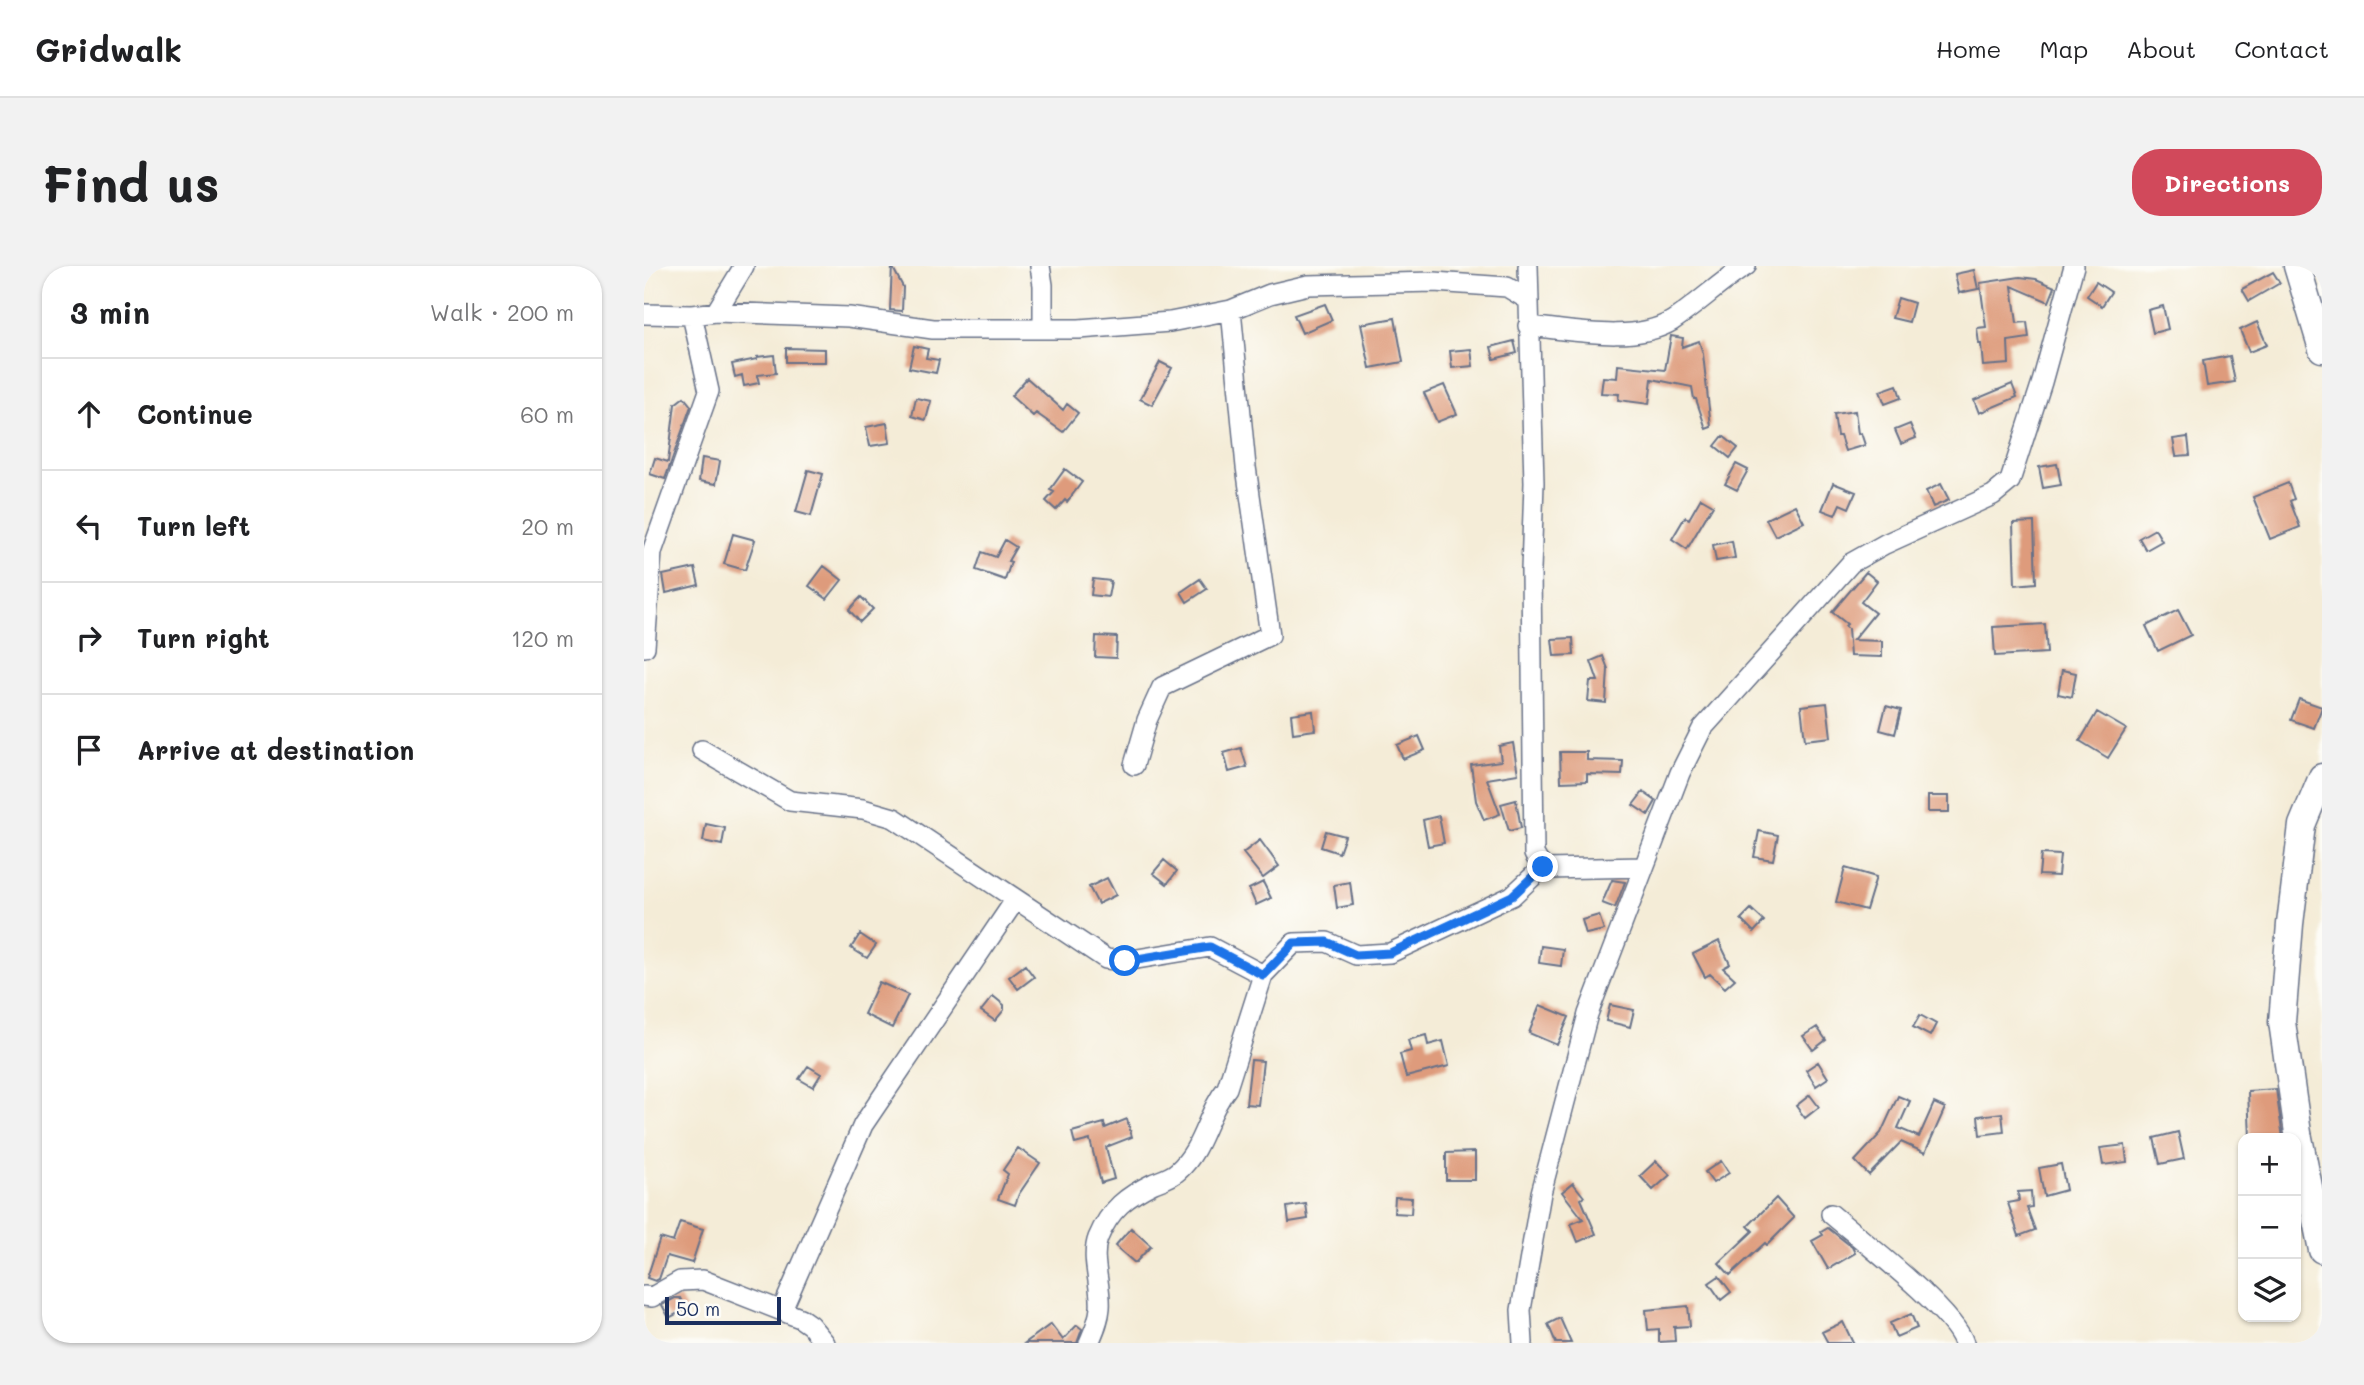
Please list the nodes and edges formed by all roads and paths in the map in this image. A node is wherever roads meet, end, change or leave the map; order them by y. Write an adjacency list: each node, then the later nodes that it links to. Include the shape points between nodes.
1 (744, 266): 9 (street)
2 (1040, 266): 13 (street)
3 (1528, 266): 7 (street)
4 (1746, 266): 12 (street, via 1671,321 1650,330 1622,334)
5 (2074, 266): 20 (street, via 2010,481 1993,495 1851,563 1702,729)
6 (2297, 266): 14 (street)
7 (1527, 299): 8 (street, via 1507,287 1434,282 1308,285); 12 (street)
8 (1231, 310): 13 (street, via 1170,322); 17 (street, via 1246,467 1270,635 1162,687)
9 (716, 312): 11 (street); 13 (street, via 849,317 933,329)
10 (644, 314): 11 (street)
11 (692, 315): 15 (street, via 709,391 652,552)
12 (1528, 326): 19 (street, via 1534,483 1534,854)
13 (1043, 329)
14 (2322, 349)
15 (645, 647)
16 (702, 750): 21 (street, via 790,801 863,809 894,818)
17 (1135, 765)
18 (2322, 777): 24 (street, via 2302,825 2282,1022)
19 (1543, 867): 20 (street); 22 (street, via 1512,896 1390,953 1356,955 1327,942 1294,943)
20 (1644, 867): 29 (street, via 1588,1014 1541,1193 1521,1310)
21 (1016, 899): 22 (street, via 1106,959 1125,961 1210,947); 26 (street, via 863,1125)
22 (1263, 975): 28 (street, via 1227,1088 1200,1145 1177,1172 1112,1210 1097,1241 1101,1305)
23 (1831, 1214): 30 (street, via 1954,1324)
24 (2322, 1251)
25 (644, 1296): 26 (street, via 652,1297 680,1281 703,1280)
26 (782, 1310): 27 (street, via 810,1325)
27 (825, 1343)
28 (1088, 1343)
29 (1523, 1343)
30 (1964, 1343)

